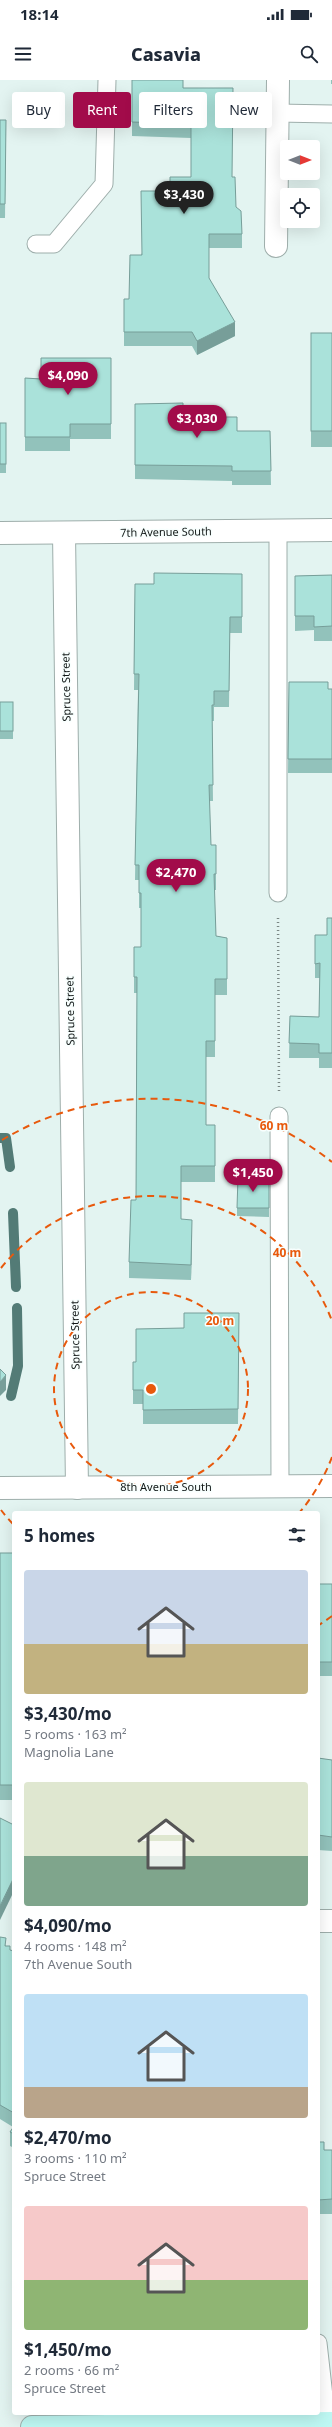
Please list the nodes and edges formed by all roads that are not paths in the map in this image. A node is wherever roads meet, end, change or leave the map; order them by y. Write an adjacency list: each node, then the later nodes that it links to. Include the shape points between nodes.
1 (107, 80): 5 (lane, via 104,184 54,244)
2 (278, 80): 3 (street)
3 (277, 113): 4 (lane); 6 (street)
4 (332, 114)
5 (36, 244)
6 (276, 246)
7 (278, 530): 8 (street, 7th Avenue South); 9 (street, 7th Avenue South); 11 (lane)
8 (332, 530)
9 (64, 533): 10 (street, 7th Avenue South); 16 (street, Spruce Street)
10 (0, 534)
11 (278, 894)
12 (279, 1116): 14 (lane)
13 (332, 1486): 14 (street, 8th Avenue South)
14 (280, 1487): 16 (street, 8th Avenue South)
15 (0, 1488): 16 (street, 8th Avenue South)
16 (77, 1488)
17 (320, 1921): 18 (street)
18 (332, 1921)
19 (320, 2356): 20 (lane)
20 (330, 2423): 21 (main road)
21 (169, 2426): 22 (main road)
22 (32, 2427)

